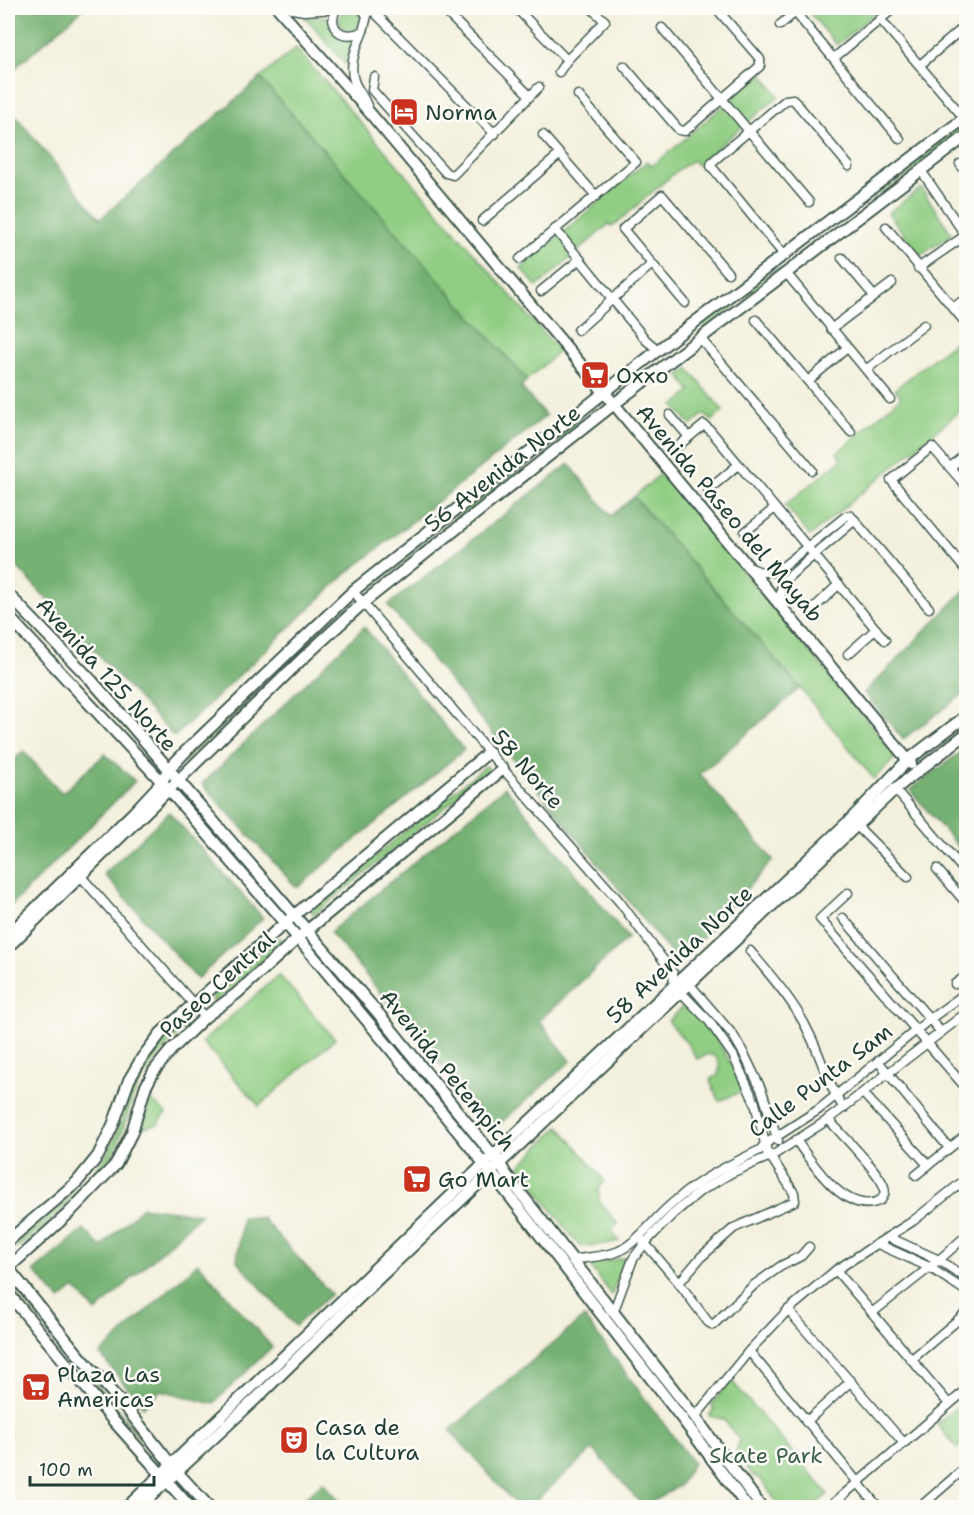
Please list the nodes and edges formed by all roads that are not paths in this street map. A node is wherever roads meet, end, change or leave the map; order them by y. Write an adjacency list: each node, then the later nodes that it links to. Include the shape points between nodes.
1 (278, 8): 26 (main road, Avenida Paseo del Mayab)
2 (287, 8): 3 (street)
3 (336, 8): 15 (street, via 334,23 339,32 350,36)
4 (442, 8): 24 (street)
5 (516, 8): 17 (street)
6 (591, 8): 17 (street, via 608,18)
7 (716, 8): 25 (street, via 760,59 760,66)
8 (894, 8): 11 (street)
9 (368, 10): 15 (street); 29 (street)
10 (797, 10): 12 (street); 16 (street)
11 (880, 19): 16 (street); 18 (street)
12 (780, 25)
13 (964, 27): 18 (street)
14 (662, 28): 25 (street)
15 (363, 31): 26 (street, via 352,76)
16 (834, 58): 32 (street)
17 (567, 60): 20 (street)
18 (920, 65): 27 (street)
19 (624, 66): 25 (street, via 679,130 686,131)
20 (559, 72)
21 (374, 77): 29 (street, via 372,90 446,173 453,175)
22 (539, 87): 24 (street)
23 (578, 95): 38 (street, via 636,162)
24 (530, 96): 29 (street)
25 (723, 99): 28 (street)
26 (370, 113): 72 (main road, Avenida Paseo del Mayab)
27 (966, 119): 39 (main road, 56 Avenida Norte)
28 (749, 131): 35 (street, via 786,100 793,99); 40 (street); 46 (street, via 711,166)
29 (495, 134)
30 (543, 135): 33 (street)
31 (966, 136): 36 (main road, 56 Avenida Norte)
32 (900, 139)
33 (559, 155): 38 (street); 42 (street)
34 (960, 164): 37 (street)
35 (849, 166)
36 (922, 172): 41 (main road, 56 Avenida Norte); 45 (street)
37 (966, 172)
38 (596, 196): 44 (street)
39 (862, 198): 41 (main road); 46 (main road, 56 Avenida Norte)
40 (809, 202)
41 (871, 211): 52 (main road, 56 Avenida Norte)
42 (482, 221)
43 (886, 227): 51 (street)
44 (555, 229): 48 (street); 49 (street)
45 (964, 237): 51 (street)
46 (785, 256): 52 (main road); 64 (main road, 56 Avenida Norte)
47 (842, 258): 56 (street)
48 (520, 259)
49 (580, 259): 55 (street); 58 (street)
50 (652, 264): 53 (street, via 623,228 662,195); 58 (street); 59 (street)
51 (918, 268): 60 (street)
52 (790, 271): 65 (street); 67 (main road, 56 Avenida Norte)
53 (728, 273)
54 (891, 283): 56 (street)
55 (541, 291)
56 (874, 296): 65 (street)
57 (966, 298): 60 (street)
58 (612, 299): 66 (street); 69 (street)
59 (685, 303)
60 (953, 308): 62 (street)
61 (756, 320): 71 (street)
62 (963, 321)
63 (924, 325): 70 (street)
64 (690, 327): 67 (main road); 69 (main road, 56 Avenida Norte)
65 (831, 329): 68 (street)
66 (578, 330)
67 (701, 339): 74 (main road, 56 Avenida Norte); 82 (street)
68 (847, 348): 70 (street); 71 (street)
69 (658, 351): 72 (main road, 56 Avenida Norte)
70 (867, 369): 73 (street)
71 (808, 381): 76 (street)
72 (604, 392): 74 (main road, Avenida Paseo del Mayab); 92 (main road, 56 Avenida Norte)
73 (890, 399)
74 (614, 404): 88 (main road, Avenida Paseo del Mayab); 94 (main road, 56 Avenida Norte)
75 (670, 415): 77 (street)
76 (851, 432)
77 (689, 437): 78 (street); 80 (street, via 704,425)
78 (673, 450)
79 (966, 453): 81 (street)
80 (738, 465): 84 (street); 85 (street)
81 (951, 467): 83 (street); 89 (street, via 932,447 891,480)
82 (812, 470)
83 (966, 486)
84 (708, 490)
85 (775, 508): 86 (street); 87 (street)
86 (745, 532)
87 (811, 552): 90 (street); 91 (street); 97 (street, via 855,520)
88 (747, 566): 90 (street, via 761,572); 96 (main road, Avenida Paseo del Mayab)
89 (964, 568)
90 (788, 570): 96 (street, via 781,589)
91 (839, 584): 98 (street); 100 (street)
92 (353, 591): 94 (street, 58 Norte); 106 (main road, 56 Avenida Norte)
93 (8, 594): 95 (main road, Avenida 125 Norte)
94 (364, 602): 107 (street, 58 Norte); 112 (main road, 56 Avenida Norte)
95 (19, 606): 99 (street); 104 (main road, Avenida 125 Norte)
96 (781, 606): 108 (main road, Avenida Paseo del Mayab)
97 (929, 608)
98 (812, 610)
99 (8, 617): 113 (main road, Avenida 125 Norte)
100 (876, 629): 101 (street); 102 (street)
101 (885, 640)
102 (848, 654)
103 (966, 716): 108 (main road)
104 (130, 724): 106 (main road, via 140,728 170,758); 110 (main road, Avenida 125 Norte)
105 (966, 734): 111 (main road, 58 Avenida Norte)
106 (187, 750): 110 (main road, 56 Avenida Norte)
107 (489, 752): 109 (street, 58 Norte); 122 (main road, Paseo Central)
108 (908, 760): 111 (main road, Avenida Paseo del Mayab); 131 (main road, 58 Avenida Norte, via 850,820)
109 (503, 769): 125 (main road, Paseo Central); 131 (street, 58 Norte)
110 (168, 770): 112 (main road, Avenida 125 Norte); 113 (main road, 56 Avenida Norte)
111 (917, 771): 114 (main road, 58 Avenida Norte)
112 (178, 781): 113 (main road, 56 Avenida Norte); 122 (main road, Avenida Petempich)
113 (165, 785): 117 (main road); 124 (main road, Avenida Petempich)
114 (895, 789): 115 (main road, 58 Avenida Norte); 118 (street)
115 (856, 825): 119 (street); 131 (main road, 58 Avenida Norte)
116 (937, 869): 121 (street)
117 (78, 873): 126 (main road); 128 (main road); 135 (street)
118 (966, 873)
119 (908, 877)
120 (848, 892): 139 (street, via 820,919)
121 (966, 903)
122 (294, 915): 124 (main road, Paseo Central); 125 (main road, Avenida Petempich)
123 (843, 918): 138 (street)
124 (285, 923): 127 (main road, Avenida Petempich); 135 (main road, Paseo Central)
125 (308, 930): 127 (main road, Paseo Central); 158 (main road, Avenida Petempich)
126 (8, 935)
127 (298, 938): 137 (main road, Paseo Central); 160 (main road, Avenida Petempich)
128 (8, 947)
129 (750, 951): 148 (street, via 784,991 809,1033)
130 (966, 976): 132 (street)
131 (682, 977): 133 (main road, 58 Avenida Norte); 133 (street); 141 (street, 58 Norte)
132 (955, 984)
133 (677, 989): 142 (street); 158 (main road, 58 Avenida Norte)
134 (966, 993): 138 (street, Calle Punta Sam)
135 (194, 1003): 137 (street); 166 (main road, Paseo Central, via 161,1033 142,1058 98,1156 77,1182)
136 (966, 1013): 140 (street, Calle Punta Sam)
137 (206, 1017): 172 (main road, Paseo Central, via 154,1071 116,1164)
138 (930, 1019): 139 (street, Calle Punta Sam); 140 (street)
139 (916, 1030): 143 (street); 144 (street, Calle Punta Sam)
140 (941, 1032): 143 (street, Calle Punta Sam)
141 (733, 1035): 142 (street); 151 (street, 58 Norte, via 762,1091)
142 (725, 1042): 154 (street, via 755,1103)
143 (927, 1043): 145 (street, Calle Punta Sam); 146 (street)
144 (878, 1061): 145 (street); 148 (street, Calle Punta Sam)
145 (888, 1074): 147 (street, Calle Punta Sam); 156 (street)
146 (966, 1086)
147 (863, 1092): 149 (street, Calle Punta Sam); 159 (street)
148 (834, 1095): 149 (street); 151 (street, Calle Punta Sam)
149 (844, 1107): 150 (street, Calle Punta Sam)
150 (828, 1119): 153 (street, Calle Punta Sam); 153 (street, via 878,1176 885,1188 881,1200 859,1202 836,1190)
151 (776, 1138): 154 (street, Calle Punta Sam); 155 (street, 58 Norte)
152 (961, 1138): 156 (street)
153 (796, 1140): 155 (street, Calle Punta Sam)
154 (765, 1144): 157 (street); 165 (street, Calle Punta Sam, via 694,1185 660,1213)
155 (783, 1148): 157 (street, Calle Punta Sam)
156 (950, 1148): 159 (street)
157 (768, 1156): 165 (street, Calle Punta Sam, via 699,1192); 175 (street, via 794,1193 795,1201 734,1228)
158 (497, 1160): 160 (main road, 58 Avenida Norte); 169 (main road, Avenida Petempich)
159 (928, 1165): 161 (street)
160 (488, 1168): 191 (main road, 58 Avenida Norte); 198 (main road, Avenida Petempich)
161 (916, 1175)
162 (966, 1179): 164 (street)
163 (966, 1236): 170 (street)
164 (888, 1237): 167 (street); 170 (street)
165 (641, 1240): 169 (street, Calle Punta Sam, via 618,1251); 175 (street); 180 (street, Calle Punta Sam)
166 (8, 1242)
167 (878, 1244): 171 (street); 173 (street)
168 (809, 1247): 175 (street, via 754,1285 713,1325)
169 (573, 1260): 180 (main road, Avenida Petempich)
170 (939, 1260): 171 (street); 174 (street)
171 (929, 1267): 176 (street); 179 (street)
172 (8, 1268): 191 (main road)
173 (836, 1270): 178 (street); 179 (street)
174 (966, 1278)
175 (679, 1283)
176 (966, 1291)
177 (8, 1293): 192 (main road)
178 (788, 1310): 182 (street); 184 (street)
179 (873, 1312): 183 (street)
180 (613, 1313): 187 (main road, Avenida Petempich)
181 (966, 1313): 183 (street)
182 (749, 1351): 187 (street); 188 (street)
183 (912, 1359): 186 (street)
184 (851, 1381): 188 (street); 189 (street)
185 (966, 1390): 186 (street)
186 (949, 1404): 189 (street)
187 (695, 1417): 199 (main road, Avenida Petempich)
188 (806, 1422): 193 (street)
189 (903, 1442): 193 (street)
190 (966, 1467): 202 (street)
191 (174, 1468): 192 (main road, 58 Avenida Norte); 197 (main road)
192 (163, 1478): 194 (main road); 195 (main road); 196 (main road)
193 (858, 1482): 200 (street); 201 (street)
194 (126, 1508)
195 (138, 1508)
196 (191, 1508)
197 (210, 1508)
198 (748, 1508)
199 (762, 1508)
200 (828, 1508)
201 (879, 1508)
202 (920, 1508)

